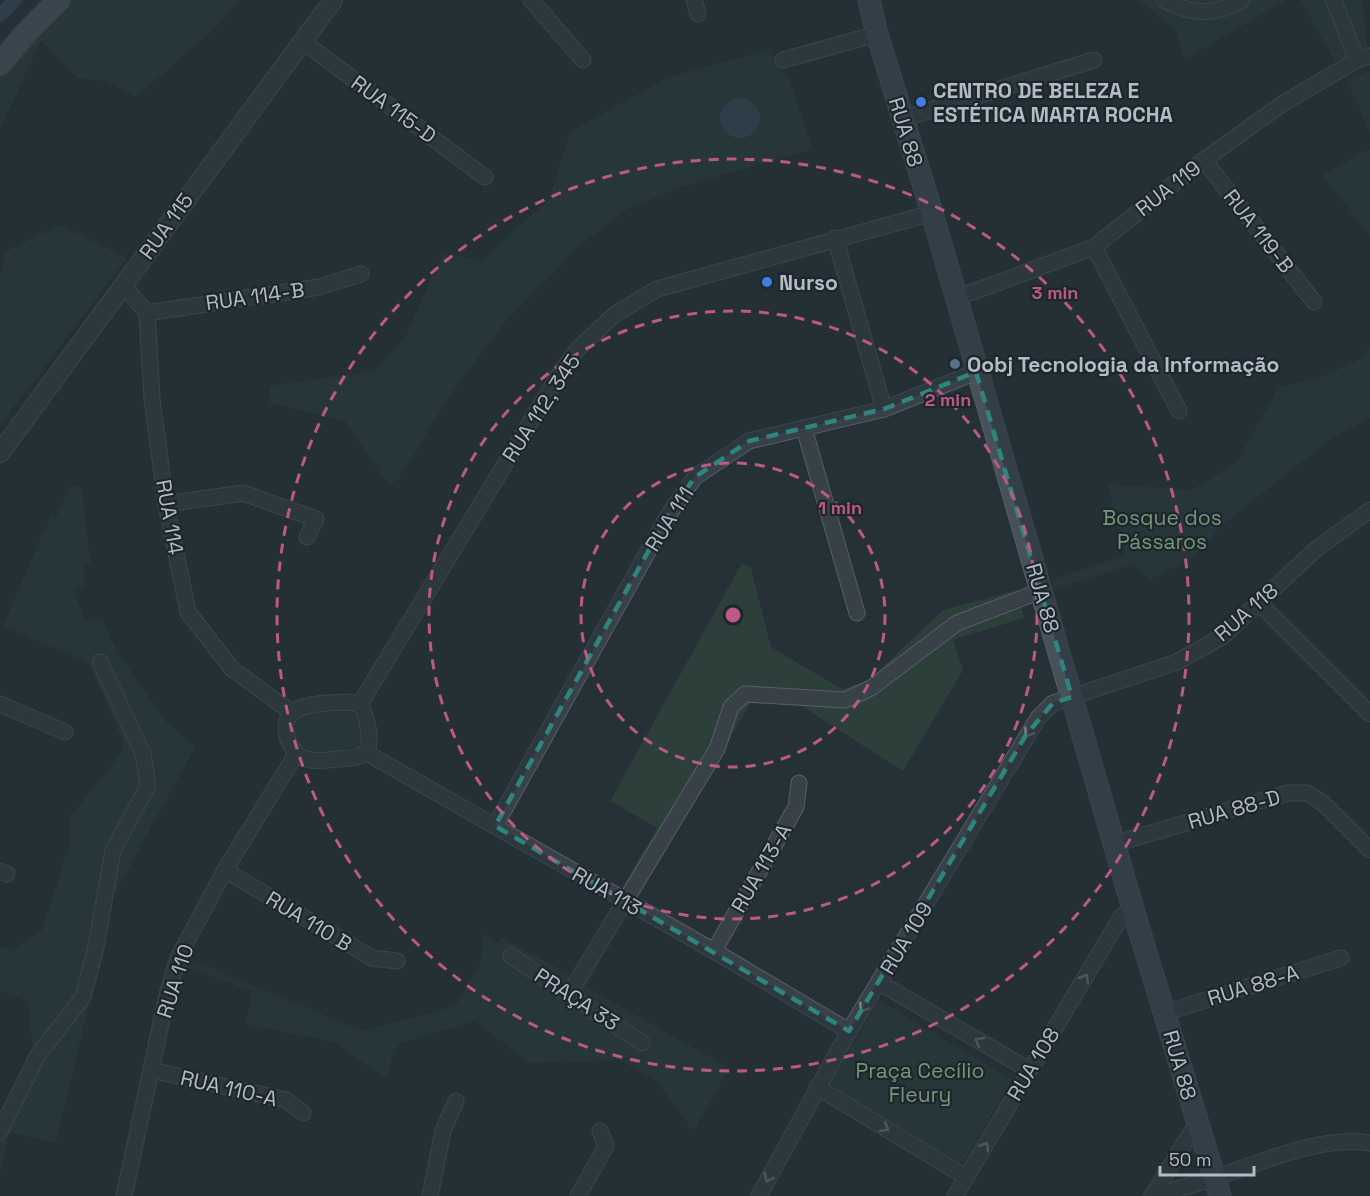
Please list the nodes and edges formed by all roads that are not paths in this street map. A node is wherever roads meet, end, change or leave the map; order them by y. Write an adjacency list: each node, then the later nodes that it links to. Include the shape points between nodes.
1 (59, 0): 14 (main road)
2 (333, 0): 9 (street, RUA 115)
3 (531, 0): 11 (street)
4 (869, 0): 8 (main road, RUA 88)
5 (1164, 0): 6 (street, via 1198,13 1226,9)
6 (1242, 0)
7 (1333, 0): 10 (street, via 1350,46)
8 (877, 34): 12 (street); 15 (main road, RUA 88)
9 (302, 41): 17 (street, RUA 115-D); 22 (street, RUA 115)
10 (1364, 58): 16 (street, RUA 119, via 1282,104)
11 (583, 60)
12 (783, 60)
13 (1094, 60): 15 (street)
14 (0, 64)
15 (902, 119): 18 (main road, RUA 88)
16 (1204, 160): 20 (street, RUA 119); 24 (street, RUA 119-B)
17 (485, 177)
18 (932, 213): 19 (street, RUA 112, 345); 23 (main road, RUA 88)
19 (835, 238): 27 (street); 40 (street, RUA 112, 345, via 657,289 614,315 577,350)
20 (1094, 246): 23 (street, RUA 119); 28 (street)
21 (361, 274): 25 (street, RUA 114-B, via 319,287)
22 (123, 285): 25 (street); 30 (street, RUA 115)
23 (955, 296): 26 (main road, RUA 88)
24 (1314, 302)
25 (147, 313): 31 (street, RUA 114, via 152,399)
26 (976, 372): 27 (street, RUA 111); 34 (main road, RUA 88)
27 (884, 409): 29 (street, RUA 111)
28 (1179, 411)
29 (804, 428): 36 (street); 47 (street, RUA 111, via 749,441 695,477 669,514)
30 (0, 453)
31 (166, 504): 33 (street, via 243,493 316,519); 41 (street, RUA 114, via 188,612 232,669)
32 (1370, 510): 35 (street, RUA 118, via 1315,550)
33 (307, 537)
34 (1041, 591): 38 (main road, RUA 88); 51 (street, via 957,623 871,688 845,700 745,694 731,707 717,749)
35 (1259, 603): 38 (street, RUA 118, via 1223,636 1177,662); 42 (street)
36 (857, 613)
37 (100, 662): 68 (street, via 143,754 148,786 113,850 83,997 38,1055)
38 (1072, 697): 48 (main road, RUA 88); 57 (street, RUA 109, one-way to 57, via 1053,703 1038,718)
39 (0, 704): 43 (street)
40 (360, 704): 41 (street, via 301,707); 44 (street, via 366,714 369,743)
41 (291, 712): 45 (street, via 286,734)
42 (1370, 714)
43 (65, 732)
44 (365, 752): 45 (street, via 356,757 325,760); 47 (street, RUA 113)
45 (296, 754): 50 (street, RUA 110)
46 (799, 783): 53 (street, RUA 113-A, via 796,807)
47 (495, 826): 51 (street, RUA 113)
48 (1114, 844): 49 (street, RUA 88-D, via 1288,793 1307,793 1323,802); 52 (main road, RUA 88)
49 (1370, 849)
50 (225, 870): 56 (street, RUA 110 B, via 372,958); 62 (street, RUA 110, via 178,958)
51 (626, 902): 53 (street, RUA 113); 58 (street)
52 (1135, 915): 59 (main road, RUA 88); 63 (street, RUA 108, one-way to 52, via 1122,917)
53 (714, 951): 60 (street, RUA 113)
54 (511, 956): 58 (street, PRAÇA 33)
55 (1341, 958): 59 (street, RUA 88-A)
56 (397, 961)
57 (880, 983): 60 (street, RUA 109, one-way to 60); 63 (street, one-way to 57)
58 (569, 994): 61 (street, PRAÇA 33)
59 (1164, 1012): 67 (main road, RUA 88)
60 (849, 1031): 64 (street, RUA 109)
61 (642, 1043)
62 (151, 1070): 66 (street, RUA 110-A, via 286,1100); 73 (street, RUA 110)
63 (1029, 1070): 71 (street, RUA 108, one-way to 63)
64 (817, 1087): 71 (street, one-way to 71); 76 (street, RUA 109, one-way to 76)
65 (456, 1101): 74 (street, via 443,1131)
66 (303, 1113)
67 (1197, 1123): 72 (main road, RUA 88); 78 (street)
68 (0, 1131)
69 (600, 1131): 75 (street, via 606,1146)
70 (1370, 1143): 72 (street, via 1331,1144 1265,1159)
71 (966, 1177): 77 (street, RUA 108)
72 (1217, 1187): 78 (street)
73 (124, 1196)
74 (430, 1196)
75 (578, 1196)
76 (759, 1196)
77 (955, 1196)
78 (1152, 1196)

